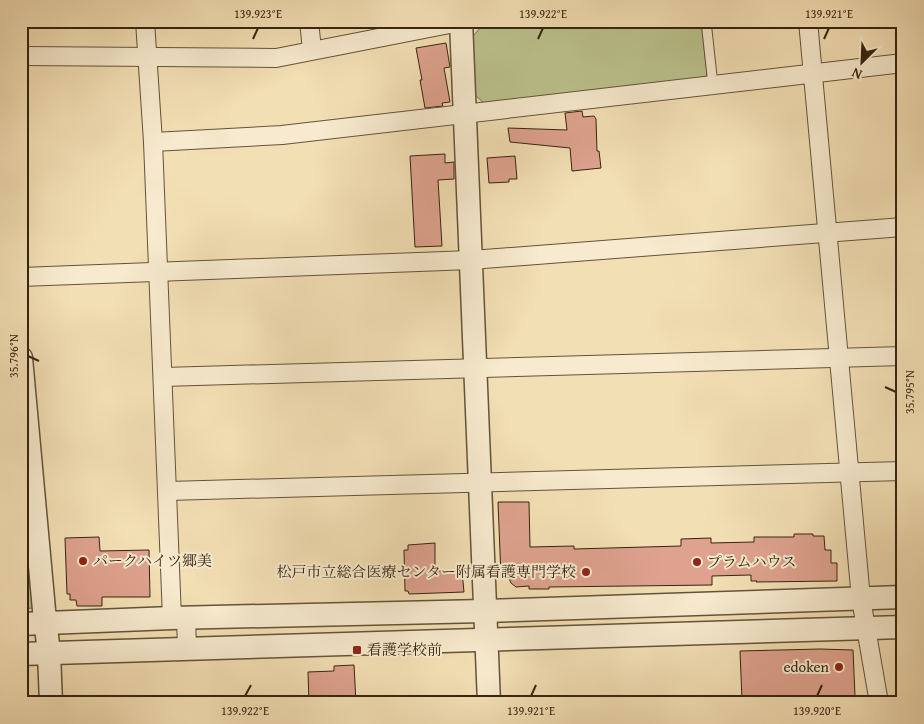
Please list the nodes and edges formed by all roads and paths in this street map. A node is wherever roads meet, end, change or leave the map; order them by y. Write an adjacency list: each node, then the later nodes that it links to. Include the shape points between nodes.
1 (145, 21): 8 (street)
2 (309, 21): 6 (street)
3 (706, 21): 11 (lane)
4 (808, 21): 10 (street)
5 (462, 22): 6 (street); 12 (street)
6 (312, 50): 8 (street, via 276,58)
7 (21, 56): 8 (street)
8 (146, 56): 13 (street)
9 (903, 63): 10 (street)
10 (813, 74): 11 (street); 15 (street)
11 (713, 85): 12 (street)
12 (464, 113): 13 (street, via 282,135); 16 (street)
13 (153, 142): 17 (street)
14 (903, 227): 15 (street)
15 (828, 233): 16 (street); 20 (street)
16 (471, 260): 17 (street); 22 (street)
17 (158, 272): 18 (street); 23 (street)
18 (21, 276)
19 (903, 356): 20 (street)
20 (839, 357): 22 (street); 25 (street)
21 (21, 358): 32 (street)
22 (474, 367): 23 (street); 26 (street)
23 (163, 376): 27 (street)
24 (903, 471): 25 (street)
25 (851, 473): 26 (street); 29 (street)
26 (481, 482): 27 (street); 30 (street)
27 (168, 491): 31 (street)
28 (903, 597): 29 (street)
29 (861, 599): 30 (street); 35 (street)
30 (484, 611): 31 (street); 36 (street)
31 (179, 618): 32 (street); 37 (street)
32 (46, 623): 33 (street); 38 (street)
33 (21, 624)
34 (903, 627): 35 (street)
35 (866, 628): 36 (street); 42 (street)
36 (486, 641): 37 (street); 41 (street)
37 (187, 648): 38 (street)
38 (50, 653): 39 (street); 40 (street)
39 (21, 654)
40 (51, 703)
41 (488, 703)
42 (879, 703)

